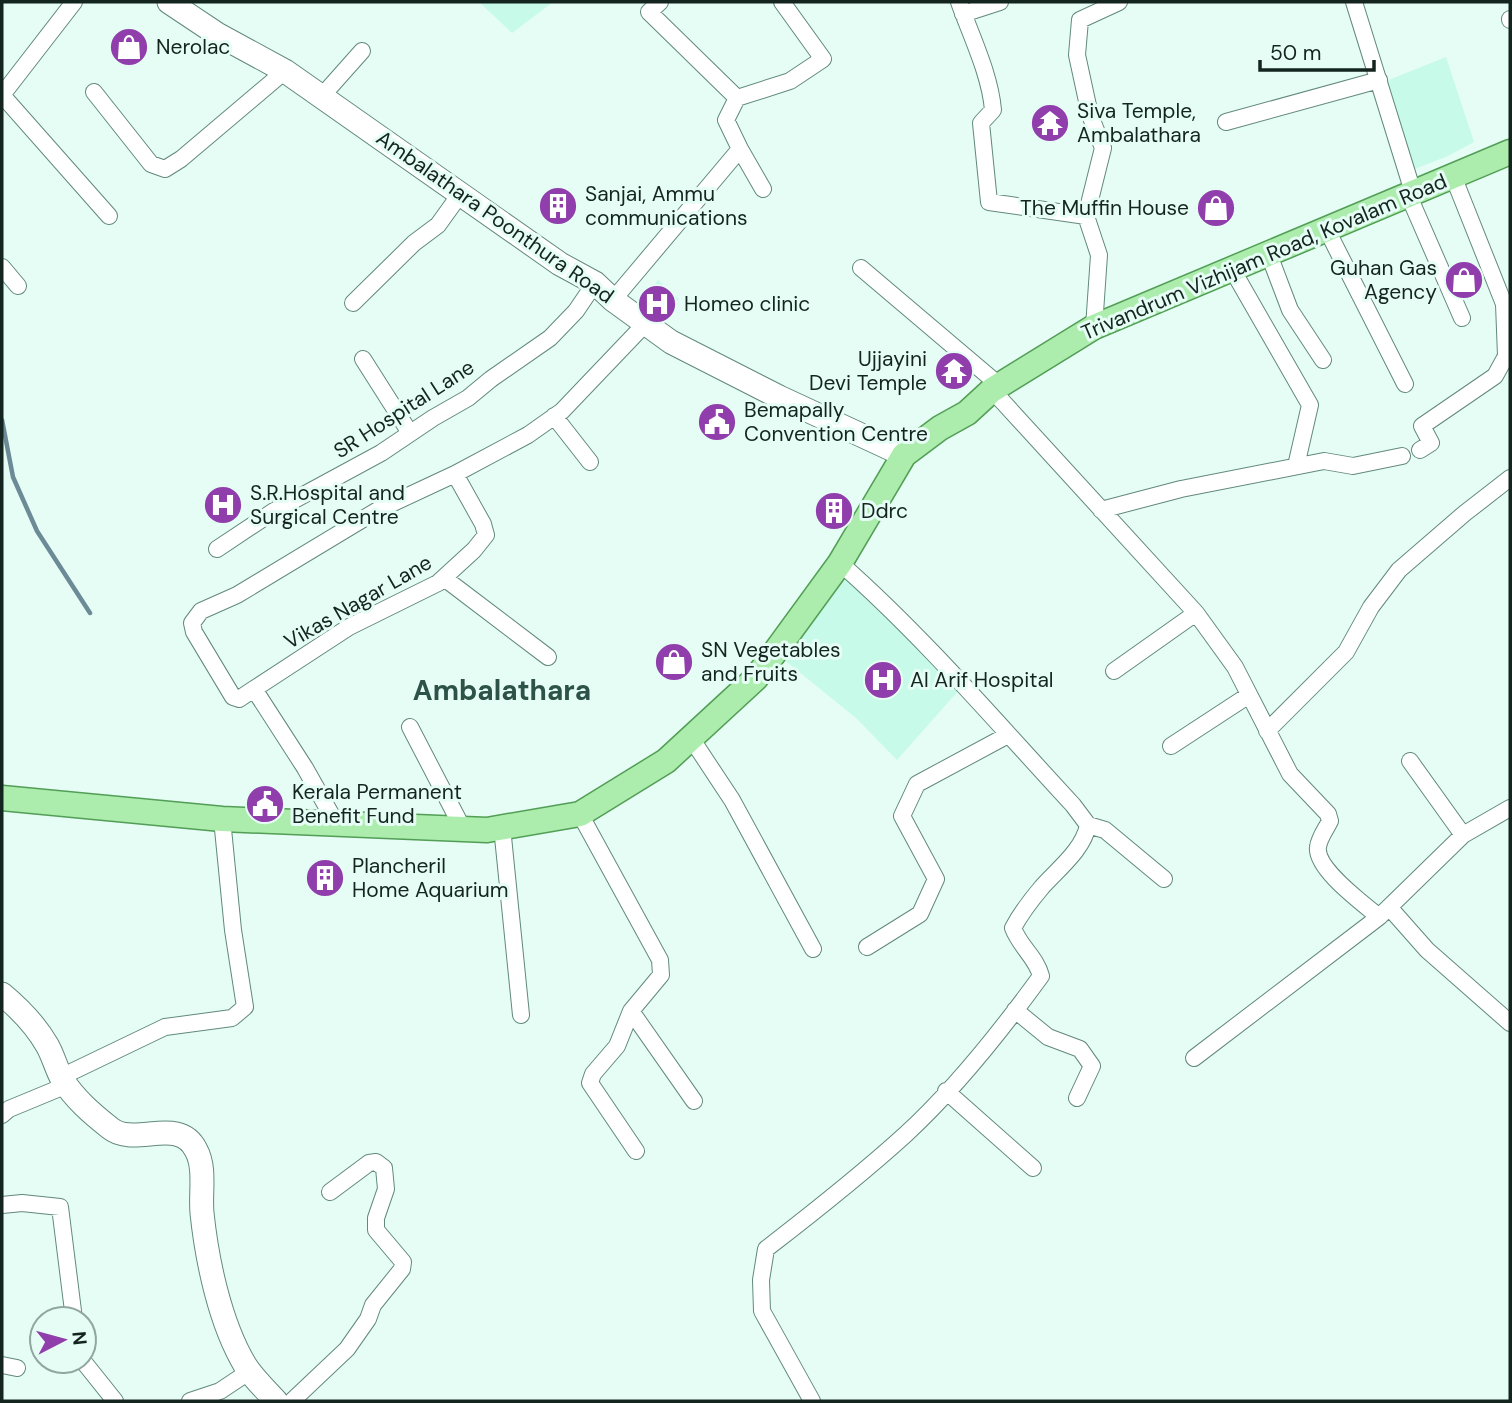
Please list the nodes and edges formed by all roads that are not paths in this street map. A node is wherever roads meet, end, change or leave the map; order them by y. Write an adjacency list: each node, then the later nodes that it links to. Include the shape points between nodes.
1 (74, 2): 13 (street)
2 (660, 2): 15 (street, via 649,12)
3 (782, 2): 15 (street, via 823,59 790,81)
4 (1000, 2): 8 (street)
5 (1119, 2): 24 (street, via 1080,20 1077,55 1090,114 1104,148)
6 (1354, 2): 11 (street)
7 (172, 3): 10 (main road, Ambalathara Poonthura Road)
8 (961, 8): 24 (street, via 992,103 993,110 981,123 989,202)
9 (362, 51): 14 (street)
10 (285, 71): 12 (street, via 165,169 151,164); 14 (main road, Ambalathara Poonthura Road)
11 (1379, 80): 16 (street); 22 (street)
12 (94, 92)
13 (2, 95): 23 (street)
14 (322, 96): 21 (main road, Ambalathara Poonthura Road)
15 (737, 98): 17 (street, via 726,120)
16 (1226, 122)
17 (740, 149): 20 (street); 32 (street)
18 (1510, 152): 19 (main road, Trivandrum Vizhijam Road, Kovalam Road)
19 (1454, 176): 22 (main road, Trivandrum Vizhijam Road, Kovalam Road); 34 (street)
20 (764, 189)
21 (461, 193): 30 (main road, Ambalathara Poonthura Road, via 561,264); 33 (street, via 438,225)
22 (1411, 193): 25 (main road, Trivandrum Vizhijam Road, Kovalam Road); 35 (street)
23 (108, 216)
24 (1086, 216): 37 (street, via 1099,255)
25 (1326, 228): 26 (main road, Trivandrum Vizhijam Road, Kovalam Road); 41 (street)
26 (1268, 252): 29 (main road, Trivandrum Vizhijam Road, Kovalam Road); 40 (street, via 1290,310)
27 (2, 267): 31 (street)
28 (861, 268): 42 (street)
29 (1232, 269): 37 (main road, Trivandrum Vizhijam Road, Kovalam Road); 49 (street, via 1310,405)
30 (596, 283): 32 (main road, Ambalathara Poonthura Road); 44 (street, SR Hospital Lane, via 550,338 468,398)
31 (18, 286)
32 (613, 300): 36 (main road, Ambalathara Poonthura Road)
33 (353, 303)
34 (1507, 304): 38 (street)
35 (1462, 318)
36 (646, 323): 43 (street); 46 (main road, Ambalathara Poonthura Road, via 671,342)
37 (1094, 327): 42 (main road, Trivandrum Vizhijam Road, Kovalam Road)
38 (1508, 356): 45 (street, via 1495,376 1422,426 1431,443)
39 (363, 359): 44 (street)
40 (1323, 360)
41 (1405, 384)
42 (995, 388): 46 (main road, Trivandrum Vizhijam Road, Kovalam Road); 52 (street)
43 (554, 416): 48 (street); 50 (street)
44 (410, 433): 53 (street, SR Hospital Lane)
45 (1420, 450)
46 (904, 455): 54 (main road, Trivandrum Vizhijam Road, Kovalam Road)
47 (1402, 456): 49 (street, via 1353,466 1324,461)
48 (590, 462)
49 (1297, 466): 52 (street)
50 (455, 474): 55 (street, Vikas Nagar Lane, via 486,535); 59 (street, via 378,510 196,616 194,632 233,697 239,699)
51 (1510, 478): 62 (street, via 1399,570 1346,652)
52 (1101, 510): 56 (street)
53 (217, 549)
54 (840, 563): 63 (street); 64 (main road, Trivandrum Vizhijam Road, Kovalam Road, via 756,678)
55 (444, 578): 57 (street); 59 (street, Vikas Nagar Lane, via 349,627)
56 (1196, 613): 58 (street); 60 (street)
57 (548, 657)
58 (1114, 671)
59 (254, 690): 71 (street)
60 (1249, 695): 62 (street); 65 (street)
61 (410, 727): 74 (street)
62 (1267, 731): 77 (street, via 1290,774 1328,814 1330,821 1317,850 1323,863 1335,878)
63 (1008, 735): 72 (street); 78 (street, via 917,784 902,816 936,879 920,914)
64 (691, 738): 69 (main road, Trivandrum Vizhijam Road, Kovalam Road, via 666,761); 79 (street, via 732,800)
65 (1171, 746)
66 (1410, 761): 75 (street)
67 (2, 798): 70 (main road, Trivandrum Vizhijam Road, Kovalam Road)
68 (1510, 808): 75 (street)
69 (580, 814): 73 (main road, Trivandrum Vizhijam Road, Kovalam Road); 82 (street, via 660,960 661,975)
70 (222, 819): 71 (main road, Trivandrum Vizhijam Road, Kovalam Road); 86 (street, via 244,1007 232,1018 165,1027)
71 (337, 825): 74 (main road, Trivandrum Vizhijam Road, Kovalam Road)
72 (1088, 825): 76 (street, via 1105,830); 81 (street, via 1086,839 1042,887 1013,928 1038,963 1041,976)
73 (502, 827): 74 (main road, Trivandrum Vizhijam Road, Kovalam Road); 83 (street)
74 (463, 829)
75 (1463, 835): 77 (street)
76 (1164, 880)
77 (1384, 912): 84 (street); 85 (street)
78 (867, 947)
79 (813, 949)
80 (2, 994): 86 (main road, via 24,1012)
81 (1015, 1010): 87 (street); 88 (street, via 1048,1037 1080,1049 1092,1066)
82 (631, 1011): 89 (street); 91 (street, via 617,1046 590,1083)
83 (521, 1015)
84 (1510, 1023)
85 (1194, 1058)
86 (64, 1081): 90 (street); 96 (main road, via 84,1107 115,1132 175,1133 195,1147 201,1161 205,1245 220,1308)
87 (946, 1091): 92 (street); 102 (street, via 837,1195 766,1249 762,1311)
88 (1077, 1098)
89 (694, 1101)
90 (2, 1115)
91 (636, 1151)
92 (1033, 1168)
93 (330, 1192): 101 (street, via 369,1163 384,1168 386,1189 376,1230 403,1262 402,1269 346,1349)
94 (2, 1205): 95 (street, via 60,1208)
95 (72, 1305)
96 (250, 1371): 99 (street, via 220,1391); 100 (main road)
97 (94, 1375): 98 (street)
98 (115, 1401)
99 (190, 1401)
100 (276, 1401)
101 (292, 1401)
102 (812, 1401)

